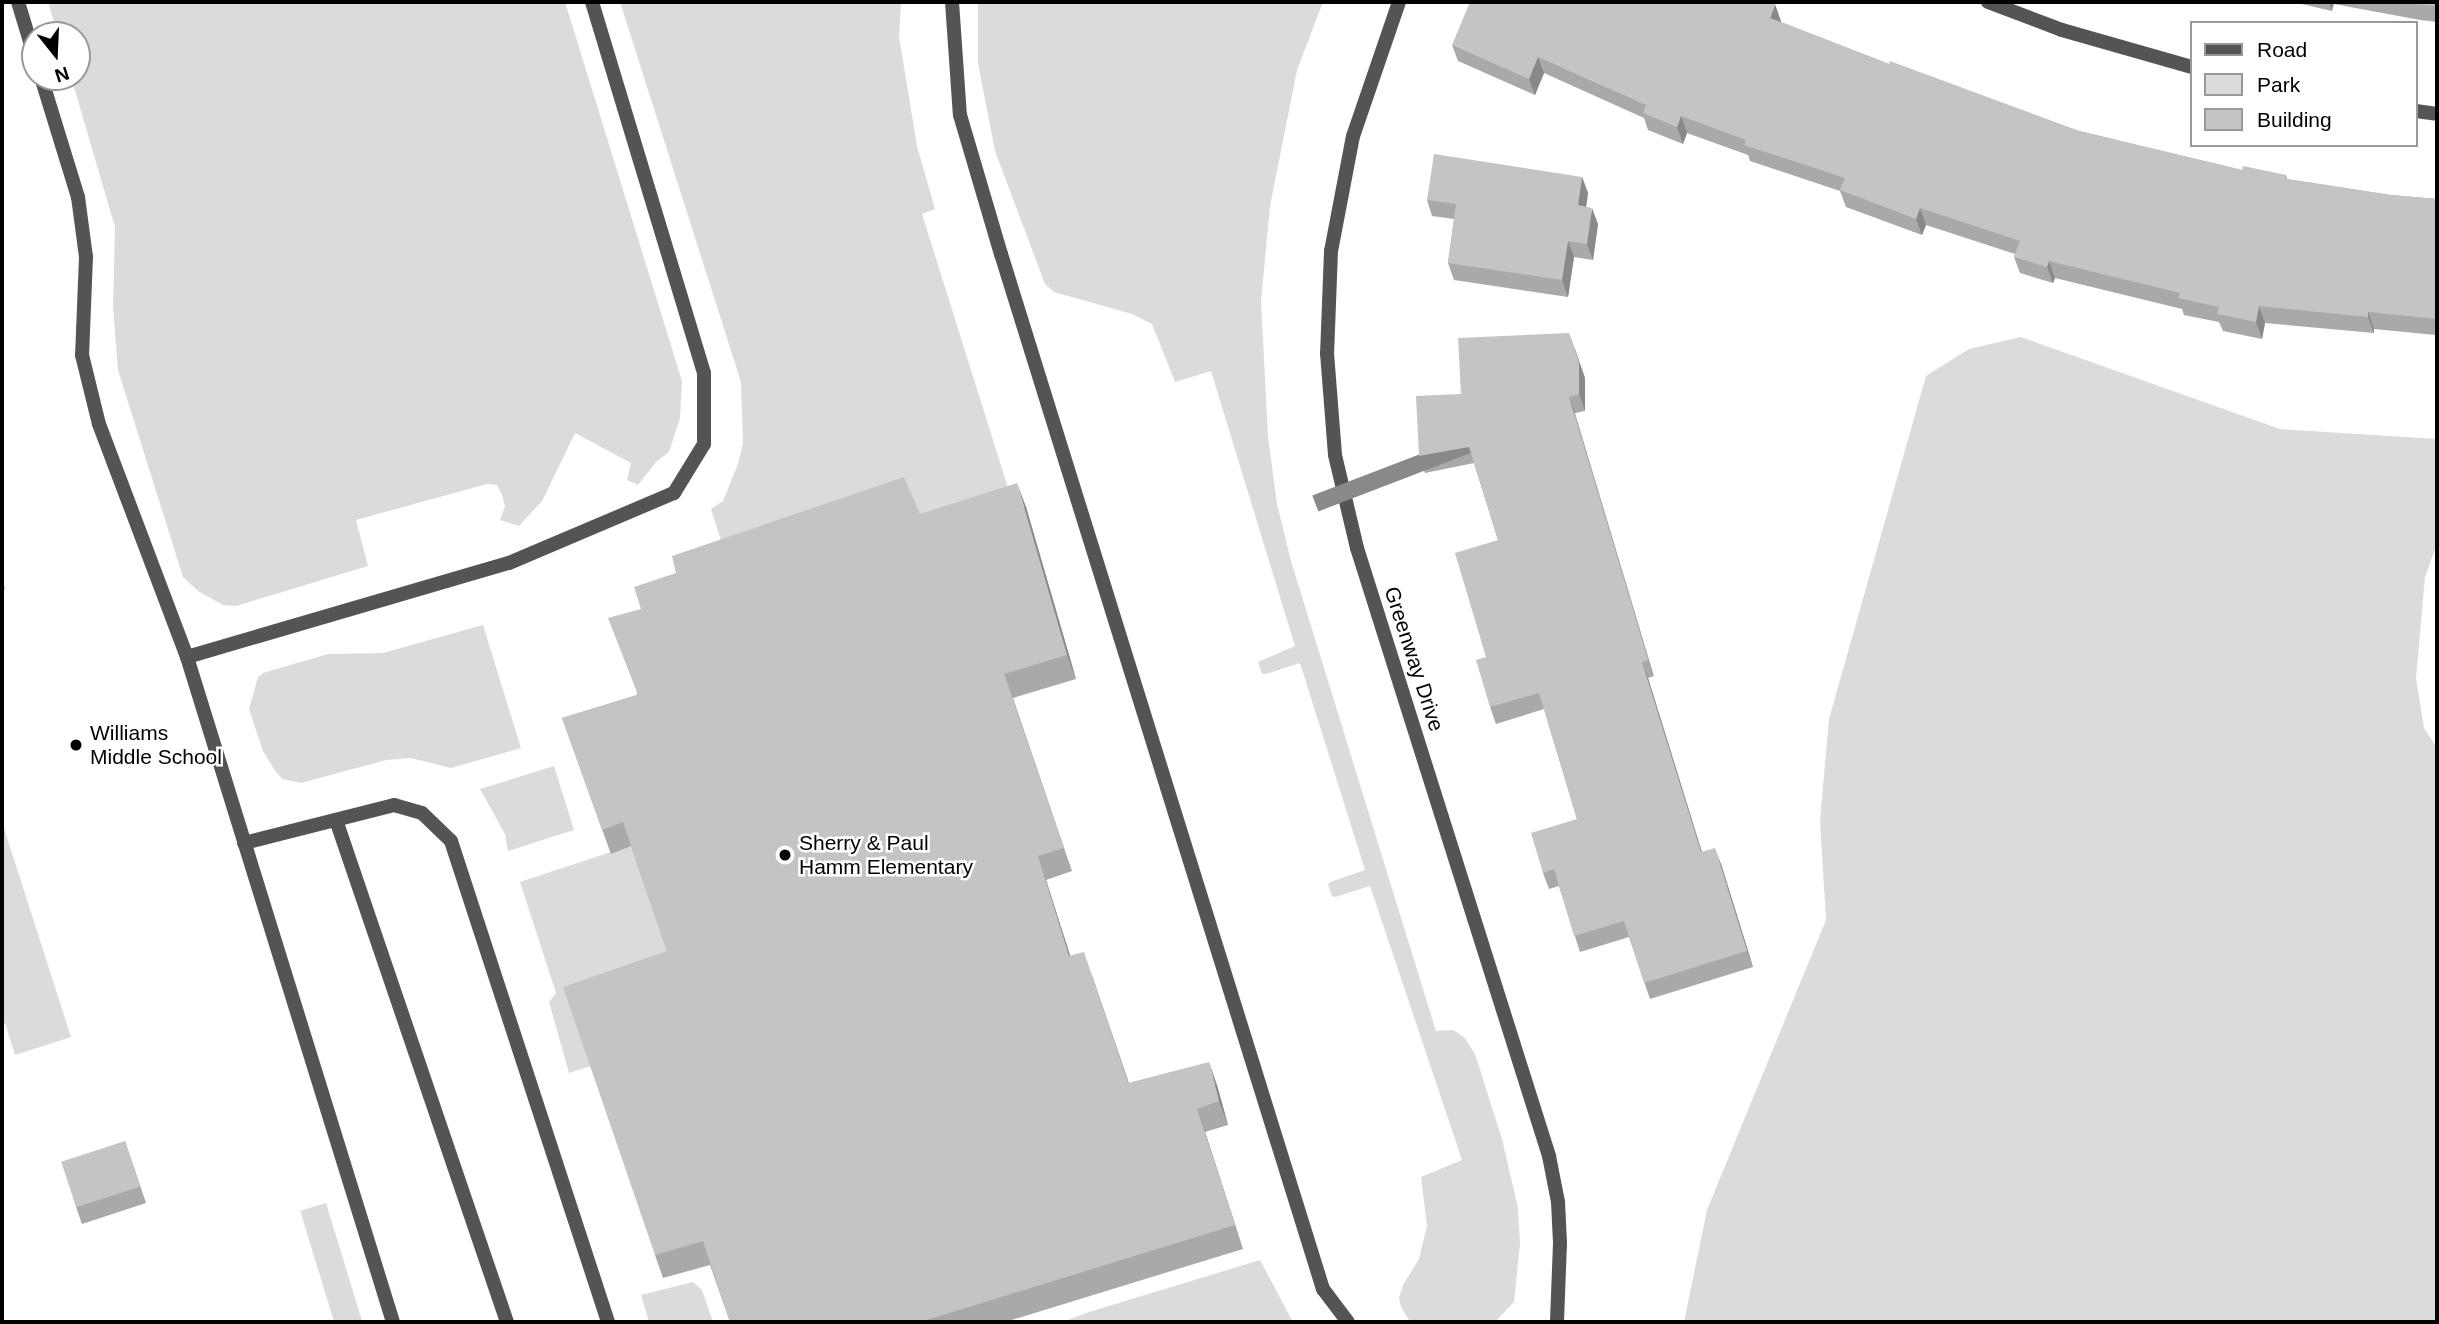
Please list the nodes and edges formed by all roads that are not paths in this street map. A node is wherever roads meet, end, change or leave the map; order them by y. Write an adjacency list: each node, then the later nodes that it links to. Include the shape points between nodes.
1 (18, 2): 6 (street)
2 (592, 2): 11 (street, via 704,373 704,443 674,493 509,563)
3 (952, 2): 17 (street, via 960,114 1000,254 1323,1289)
4 (1399, 2): 18 (street, Greenway Drive, via 1353,136 1331,251 1326,353 1335,455 1357,548 1549,1156 1560,1243)
5 (1988, 2): 7 (street, via 2062,30)
6 (24, 21)
7 (2190, 66)
8 (45, 91): 11 (street, via 78,197 86,257 82,355 99,424)
9 (2418, 111): 10 (street)
10 (2437, 114)
11 (187, 657): 13 (street)
12 (336, 820): 13 (street); 15 (street); 16 (street, via 394,805 422,813 452,841)
13 (244, 843): 14 (street)
14 (393, 1322)
15 (507, 1322)
16 (608, 1322)
17 (1348, 1322)
18 (1557, 1322)

